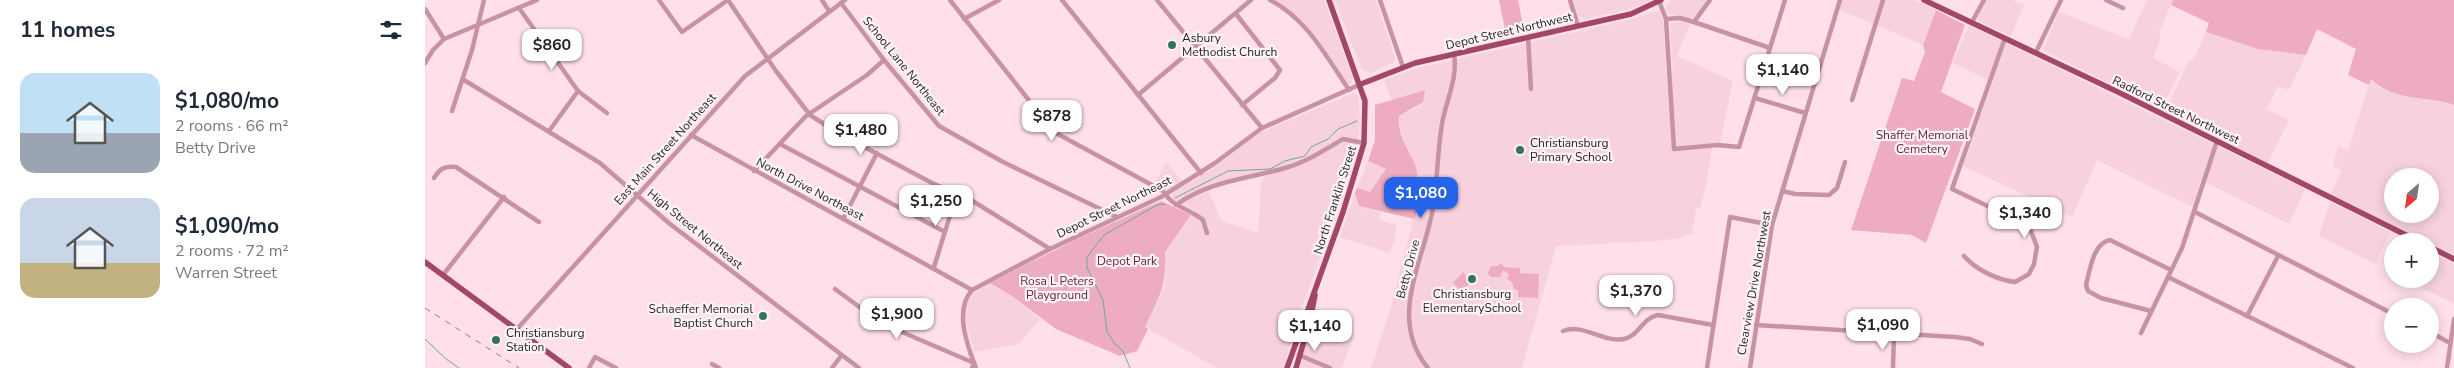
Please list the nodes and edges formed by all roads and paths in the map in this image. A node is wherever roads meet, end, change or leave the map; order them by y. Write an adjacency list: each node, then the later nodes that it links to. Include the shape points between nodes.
1 (484, 0): 35 (street)
2 (537, 0): 25 (street)
3 (659, 0): 4 (street, via 682,32)
4 (728, 0): 43 (street)
5 (822, 0): 28 (street)
6 (950, 0): 31 (street)
7 (999, 0): 31 (street)
8 (1062, 0): 52 (street)
9 (1157, 0): 39 (street)
10 (1251, 0): 29 (street)
11 (1270, 0): 50 (street, via 1288,10 1305,26)
12 (1329, 0): 48 (main road, North Franklin Street)
13 (1380, 0): 46 (street)
14 (1569, 0): 34 (street)
15 (1710, 0): 32 (street)
16 (1785, 0): 40 (street)
17 (1840, 0): 58 (street, Clearview Drive Northwest)
18 (1883, 0): 54 (street)
19 (1925, 0): 33 (main road, Radford Street Northwest)
20 (1983, 0): 33 (street)
21 (2061, 0): 41 (street)
22 (2106, 0): 26 (street)
23 (843, 1): 28 (street, East Main Street Northeast); 44 (street, School Lane Northeast)
24 (1660, 1): 30 (street); 34 (main road, Depot Street Northwest, via 1631,14)
25 (519, 8): 35 (street); 51 (street)
26 (2123, 8)
27 (425, 9): 38 (street)
28 (829, 11): 43 (street, East Main Street Northeast)
29 (1236, 14): 39 (street); 55 (street, via 1280,70)
30 (1666, 19): 32 (street); 53 (street, via 1674,149 1718,145 1739,148)
31 (964, 20): 75 (street, via 1054,132 1130,172)
32 (1694, 22): 40 (street)
33 (1973, 22): 37 (main road, Radford Street Northwest)
34 (1578, 26): 36 (main road, Depot Street Northwest)
35 (478, 27): 38 (street); 47 (street)
36 (1527, 36): 42 (main road, Depot Street Northwest); 49 (street)
37 (2005, 38): 41 (main road, Radford Street Northwest); 88 (street, via 1952,189 2021,222 2031,231 2037,247 2034,264 2029,274 2015,282 1988,273)
38 (444, 40): 45 (street)
39 (1194, 47): 52 (street); 55 (street)
40 (1770, 48): 53 (street)
41 (2036, 52): 63 (main road, Radford Street Northwest)
42 (1453, 54): 46 (main road, Depot Street Northwest); 126 (street, Betty Drive, via 1455,76 1442,124 1434,204 1409,305 1412,337)
43 (768, 57): 59 (street); 62 (street, East Main Street Northeast, via 745,76)
44 (884, 60): 59 (street); 79 (street, School Lane Northeast, via 945,131)
45 (425, 63)
46 (1403, 67): 48 (main road, Depot Street Northwest)
47 (464, 80): 56 (street); 61 (street, High Street Northeast)
48 (1361, 84): 50 (street, Depot Street Northeast); 64 (main road, North Franklin Street, via 1366,108)
49 (1531, 89)
50 (1349, 90): 60 (street, Depot Street Northeast)
51 (578, 92): 57 (street); 61 (street)
52 (1138, 95): 69 (street)
53 (1755, 98): 58 (street)
54 (1852, 100)
55 (1242, 105): 60 (street)
56 (452, 111)
57 (607, 113)
58 (1805, 113): 72 (street, Clearview Drive Northwest)
59 (810, 115): 65 (street); 66 (street, via 838,134)
60 (1262, 128): 69 (street, Depot Street Northeast)
61 (549, 131): 74 (street, High Street Northeast, via 600,163)
62 (691, 135): 68 (street, North Drive Northeast); 74 (street, East Main Street Northeast)
63 (2217, 141): 78 (street); 85 (main road, Radford Street Northwest)
64 (1364, 143): 77 (street, via 1343,139 1299,164 1221,183); 98 (main road, North Franklin Street)
65 (780, 144): 68 (street); 71 (street)
66 (877, 153): 71 (street); 73 (street, via 932,183)
67 (1845, 162): 72 (street, via 1837,188 1829,195)
68 (755, 171): 80 (street, North Drive Northeast)
69 (1201, 173): 75 (street, Depot Street Northeast)
70 (434, 178): 76 (street, via 446,166 456,167)
71 (860, 187): 80 (street); 83 (street)
72 (1782, 191): 82 (street, Clearview Drive Northwest)
73 (957, 192): 83 (street); 86 (street)
74 (637, 195): 105 (street, East Main Street Northeast); 113 (street, High Street Northeast)
75 (1165, 195): 77 (street); 79 (street, Depot Street Northeast)
76 (504, 197): 81 (street); 94 (street)
77 (1176, 205): 84 (street, via 1203,220)
78 (2195, 212): 89 (street); 93 (street)
79 (1117, 217): 86 (street, Depot Street Northeast)
80 (843, 219): 92 (street, North Drive Northeast)
81 (539, 222)
82 (1772, 225): 103 (street, via 1730,217); 104 (street, Clearview Drive Northwest)
83 (945, 232): 92 (street)
84 (1207, 233)
85 (2402, 233)
86 (1050, 249): 97 (street, Depot Street Northeast)
87 (2439, 252): 90 (main road)
88 (1964, 256)
89 (2278, 256): 99 (street); 101 (street)
90 (2454, 259)
91 (425, 262): 94 (main road)
92 (934, 267): 97 (street, North Drive Northeast)
93 (2171, 270): 95 (street); 100 (street, via 2110,240 2097,246 2086,285 2088,291)
94 (443, 275): 105 (main road)
95 (2168, 277): 100 (street); 101 (street)
96 (835, 289): 116 (street, via 881,322)
97 (972, 290): 116 (street, via 964,299 962,314)
98 (1315, 290): 112 (main road, North Franklin Street); 114 (main road, North Franklin Street)
99 (2384, 309)
100 (2151, 311): 107 (street)
101 (2247, 316): 130 (street)
102 (2454, 319): 110 (street)
103 (1713, 325): 106 (street, via 1658,316 1646,320 1636,332 1623,339 1575,329); 127 (street)
104 (1756, 325): 108 (street); 128 (street, Clearview Drive Northwest)
105 (517, 329): 117 (main road)
106 (1563, 331)
107 (2141, 333)
108 (1893, 334): 111 (street, via 1970,339); 129 (street)
109 (2439, 337): 110 (street)
110 (2450, 343): 131 (street)
111 (1982, 344)
112 (1293, 352): 114 (street); 123 (main road, North Franklin Street)
113 (841, 356): 121 (street); 122 (street, High Street Northeast)
114 (1300, 356): 124 (main road, North Franklin Street); 125 (street)
115 (713, 364): 120 (street)
116 (974, 366)
117 (569, 368)
118 (589, 368): 119 (street, via 595,357)
119 (616, 368)
120 (719, 368)
121 (832, 368)
122 (859, 368)
123 (1287, 368)
124 (1296, 368)
125 (1330, 368)
126 (1428, 368)
127 (1707, 368)
128 (1750, 368)
129 (1893, 368)
130 (2353, 368)
131 (2447, 368)

